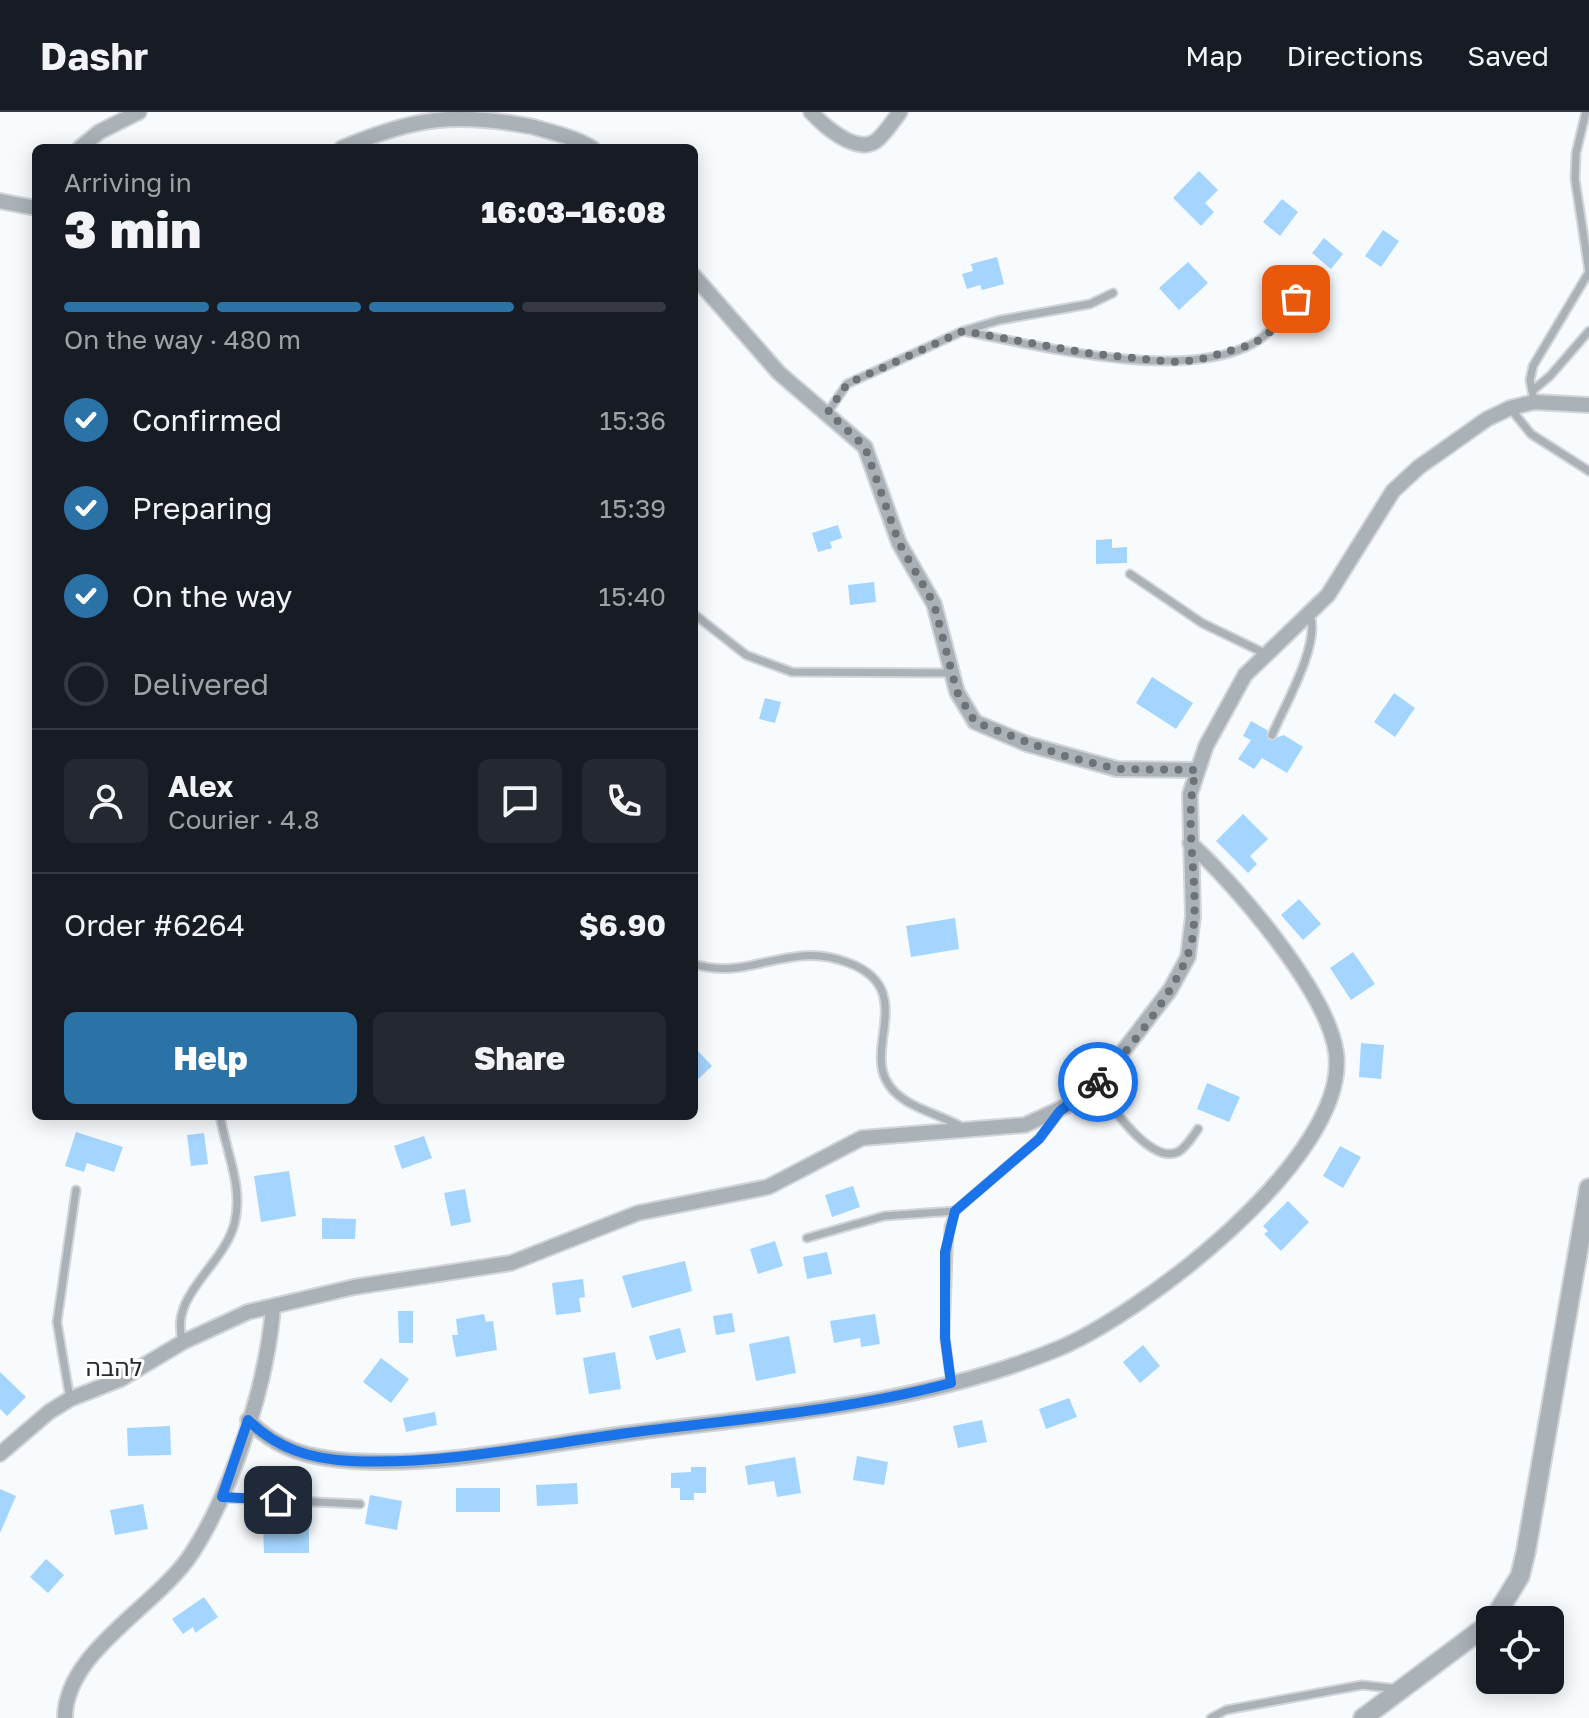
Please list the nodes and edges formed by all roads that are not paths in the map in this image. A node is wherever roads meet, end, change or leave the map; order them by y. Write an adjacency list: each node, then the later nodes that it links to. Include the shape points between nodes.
1 (139, 112): 5 (street)
2 (811, 112): 3 (street, via 863,145 875,142)
3 (900, 112)
4 (1586, 112): 10 (lane, via 1575,179)
5 (85, 144)
6 (354, 144): 7 (street, via 437,116 473,113 496,115)
7 (583, 144)
8 (0, 201): 9 (street)
9 (32, 207)
10 (1589, 271): 16 (lane, via 1533,366)
11 (698, 281): 19 (street, via 779,373)
12 (1113, 293): 14 (lane, via 1090,304)
13 (1296, 299): 14 (lane, via 1253,344 1198,360 1087,353)
14 (963, 331): 19 (lane, via 847,384)
15 (1589, 331): 16 (lane)
16 (1533, 396): 17 (street); 18 (street)
17 (1589, 405)
18 (1510, 408): 20 (lane, via 1523,427); 22 (street, via 1406,478)
19 (828, 412): 25 (street, via 865,447 899,543 934,604)
20 (1589, 471)
21 (1130, 574): 24 (lane, via 1202,623)
22 (1310, 615): 24 (street); 26 (lane, via 1309,649)
23 (698, 617): 25 (lane, via 746,655 792,672)
24 (1264, 653): 27 (street, via 1227,702)
25 (952, 673): 27 (street, via 968,712 992,731 1117,769)
26 (1272, 735)
27 (1196, 770): 28 (street, via 1190,794)
28 (1190, 843): 30 (street, via 1193,916 1188,957 1170,990); 41 (street, via 1265,923 1321,1009 1332,1033 1337,1066 1323,1111 1305,1144 1244,1218 1149,1298 1058,1349)
29 (698, 965): 34 (lane, via 749,967 809,954 862,968 873,976 885,1006 885,1079 903,1098)
30 (1095, 1085): 31 (street); 33 (lane, via 1140,1139 1163,1154 1183,1149)
31 (1060, 1111): 34 (street, via 1025,1125); 37 (lane, via 1039,1139)
32 (221, 1120): 40 (lane, via 239,1199 237,1212 223,1253 185,1301 178,1327)
33 (1198, 1129)
34 (968, 1131): 39 (street, via 862,1138 768,1187 638,1213 511,1263 354,1287)
35 (1589, 1188): 47 (street, via 1526,1551)
36 (76, 1190): 42 (lane, via 57,1322)
37 (955, 1211): 38 (lane, via 884,1216); 41 (lane, via 945,1252)
38 (807, 1238)
39 (273, 1306): 40 (street); 43 (street, via 271,1336)
40 (183, 1342): 42 (street, via 121,1379)
41 (951, 1383): 43 (street, via 817,1410 400,1460 349,1461 283,1448)
42 (70, 1399): 44 (street)
43 (248, 1420): 45 (street)
44 (0, 1454)
45 (222, 1497): 46 (lane); 50 (street, via 190,1556 78,1668)
46 (360, 1504)
47 (1504, 1606)
48 (1476, 1633): 49 (street)
49 (1401, 1690): 51 (lane, via 1362,1685 1226,1710); 52 (street)
50 (65, 1718)
51 (1211, 1718)
52 (1363, 1718)

